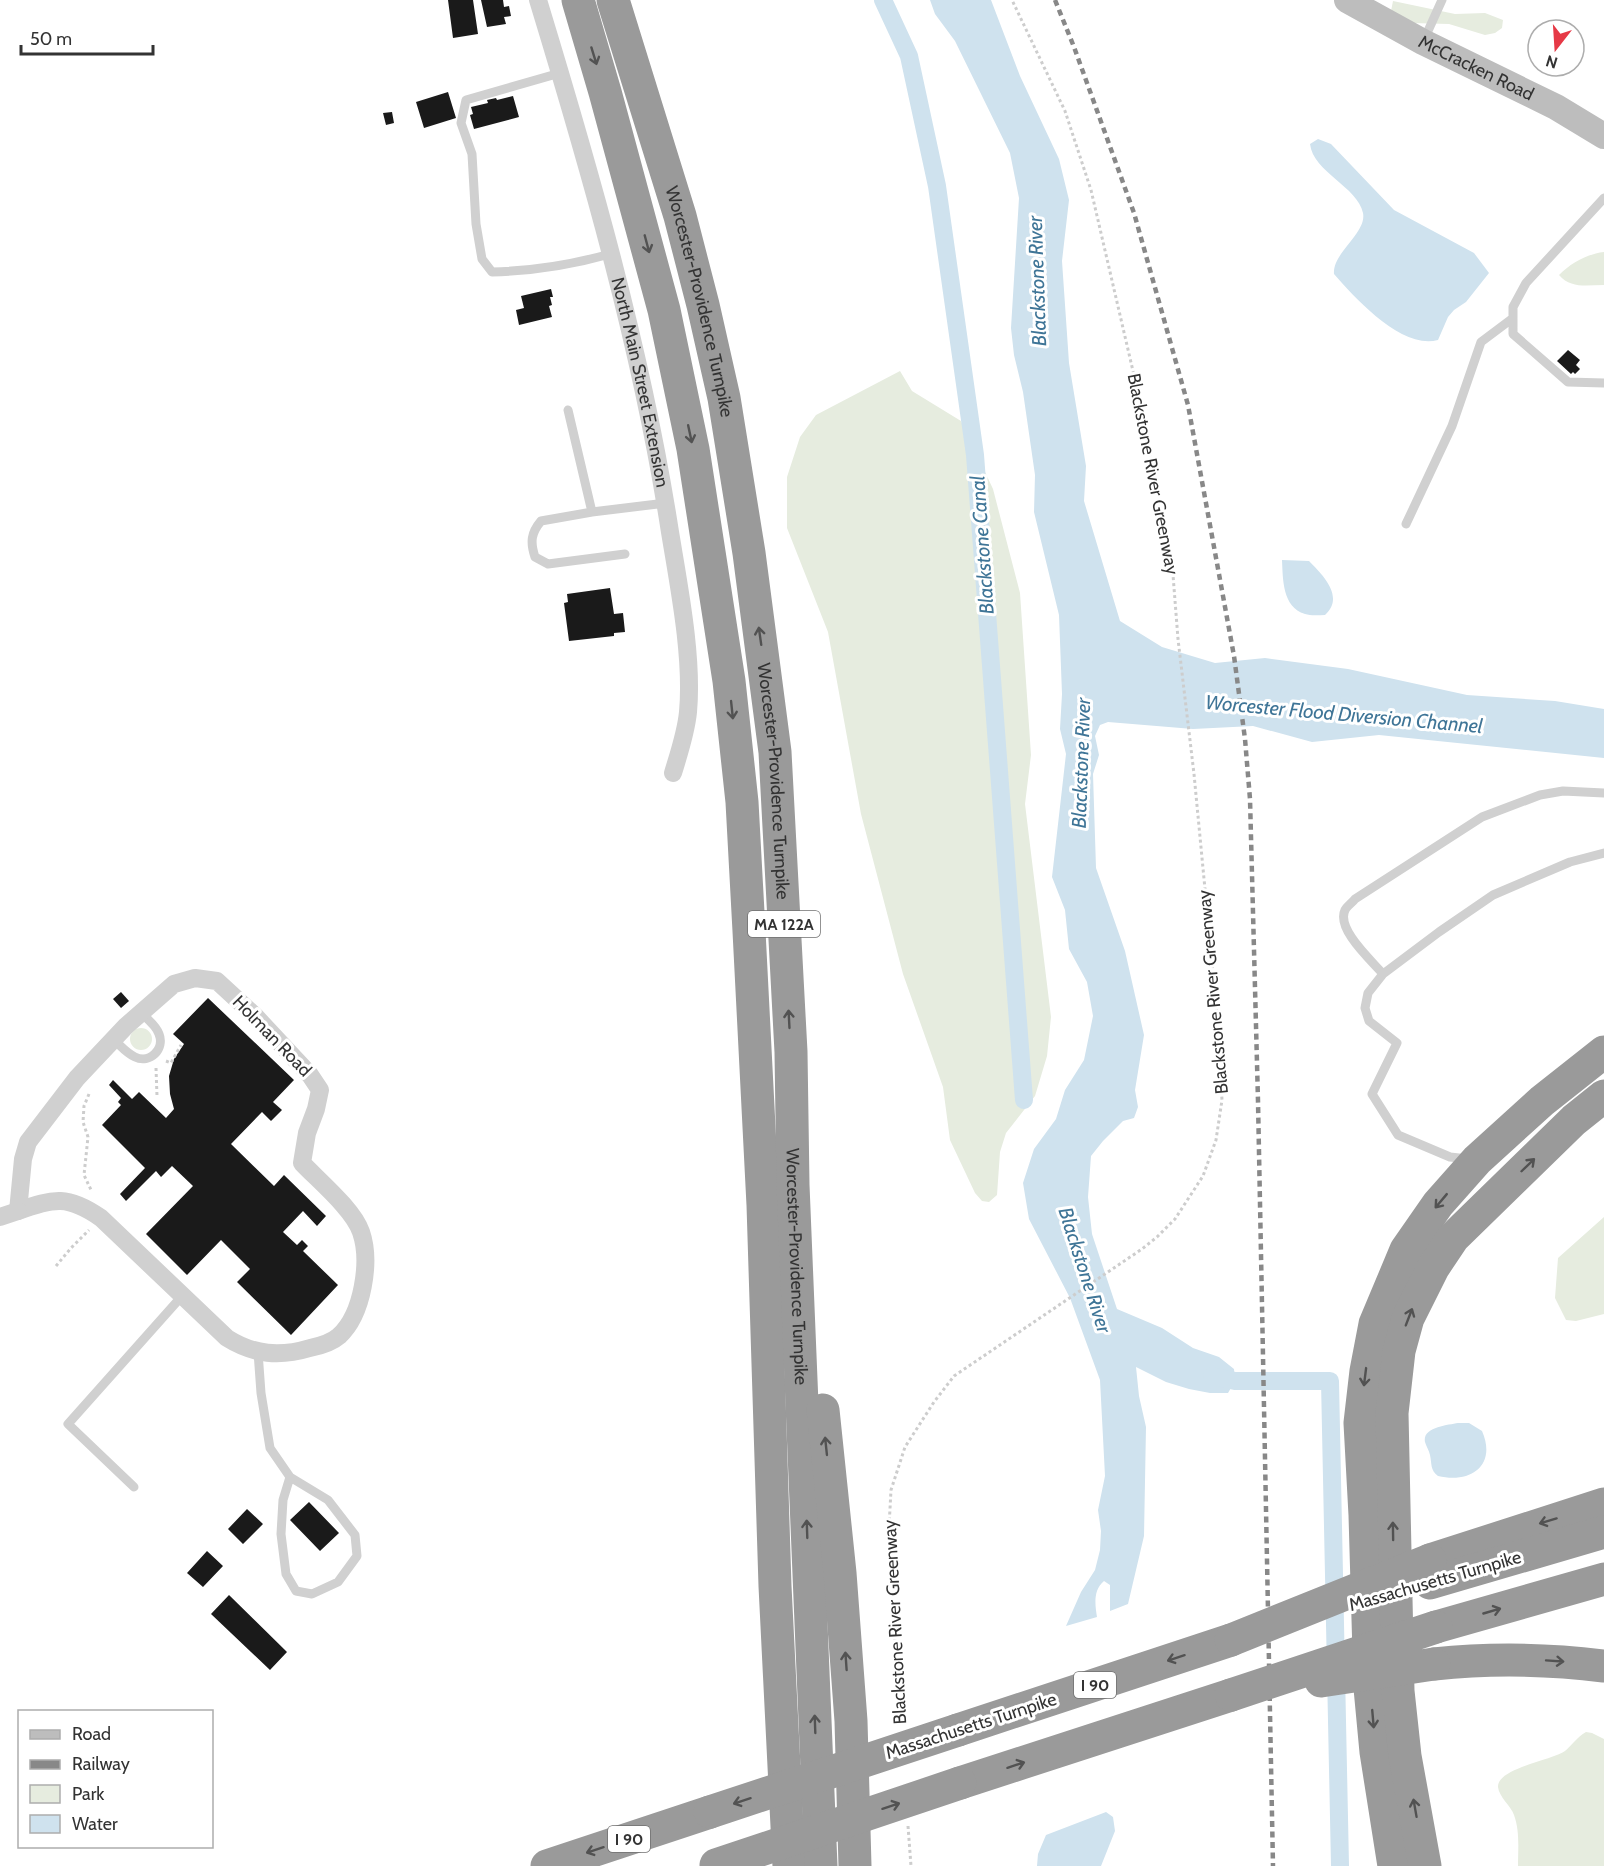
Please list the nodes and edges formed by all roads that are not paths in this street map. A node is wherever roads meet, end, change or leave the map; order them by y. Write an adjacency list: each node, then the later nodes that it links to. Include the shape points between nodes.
1 (538, 0): 7 (street, North Main Street Extension)
2 (578, 0): 42 (highway, Worcester-Providence Turnpike / MA 122A, one-way to 42, via 664,310 693,449 729,681 742,802 763,1205)
3 (613, 0): 24 (highway, Worcester-Providence Turnpike / MA 122A, one-way to 3, via 775,752 724,398 680,216)
4 (1347, 0): 6 (street, McCracken Road)
5 (1442, 0): 6 (lane)
6 (1423, 42): 8 (street, McCracken Road, via 1556,107)
7 (560, 73): 10 (street, North Main Street Extension); 10 (lane, via 466,100 461,123 472,154 482,258 492,272 530,271)
8 (1604, 136)
9 (1604, 198): 11 (lane, via 1526,283 1513,307)
10 (610, 254): 14 (street, North Main Street Extension, via 641,378)
11 (1513, 318): 12 (lane, via 1514,334 1568,382); 16 (lane, via 1481,342 1452,426)
12 (1604, 383)
13 (568, 410): 15 (lane)
14 (666, 503): 15 (lane); 18 (street, North Main Street Extension, via 688,672 688,712)
15 (592, 512): 17 (lane, via 541,520 531,543 535,557 548,564)
16 (1406, 525)
17 (625, 554)
18 (673, 773)
19 (1604, 793): 21 (lane, via 1563,791 1540,795 1482,817 1355,899 1345,910 1347,933)
20 (1604, 853): 21 (lane, via 1570,862 1493,895)
21 (1383, 974): 27 (lane, via 1368,993 1365,1008 1369,1021 1397,1044 1372,1094 1398,1135 1450,1157)
22 (140, 1012): 23 (street, Holman Road); 23 (lane, via 160,1034 156,1054 137,1058); 31 (street, Holman Road, via 174,984 195,978 217,981 271,1033 320,1090 302,1162 351,1214 361,1231 366,1261 362,1292 346,1328 330,1342 289,1353)
23 (113, 1039): 28 (street, Holman Road, via 28,1142)
24 (791, 1052): 43 (highway, Worcester-Providence Turnpike / MA 122A, one-way to 24); 44 (highway, one-way to 24, via 851,1721 825,1429 808,1140)
25 (1604, 1052): 27 (highway)
26 (1604, 1096): 46 (highway, one-way to 26, via 1398,1691 1392,1413 1400,1351 1408,1318 1453,1238 1574,1120)
27 (1477, 1160): 45 (highway, one-way to 45, via 1438,1204 1406,1251 1375,1324 1366,1371 1360,1423 1370,1688)
28 (18, 1211): 29 (street, Holman Road); 30 (street, Holman Road, via 46,1201 82,1206 100,1218)
29 (0, 1217)
30 (182, 1296): 31 (street, Holman Road, via 227,1338); 33 (lane, via 68,1424)
31 (258, 1352): 32 (lane, via 270,1448)
32 (290, 1477): 32 (lane, via 328,1500 355,1534 357,1556 338,1582 312,1594 296,1591 286,1574 281,1534 283,1500)
33 (134, 1487)
34 (1604, 1504): 36 (highway, one-way to 36)
35 (1604, 1532): 36 (highway, Massachusetts Turnpike / I 90)
36 (1430, 1571): 41 (highway, Massachusetts Turnpike / I 90, one-way to 41, bridge)
37 (1604, 1579): 39 (highway, one-way to 37, bridge, via 1436,1627)
38 (1604, 1666): 39 (highway, one-way to 38, bridge, via 1463,1661 1534,1660)
39 (1230, 1695): 40 (highway, one-way to 39, bridge)
40 (715, 1865)
41 (547, 1866)
42 (789, 1866)
43 (821, 1866)
44 (855, 1866)
45 (1394, 1866)
46 (1425, 1866)

